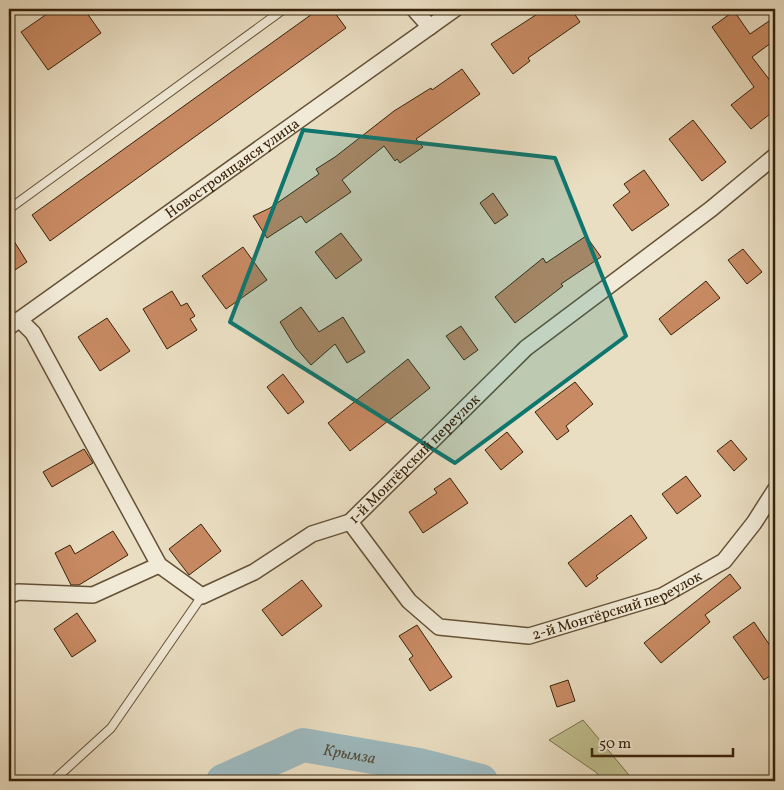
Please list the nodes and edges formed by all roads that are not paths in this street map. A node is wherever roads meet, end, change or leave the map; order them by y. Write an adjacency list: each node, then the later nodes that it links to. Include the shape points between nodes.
1 (14, 9): 5 (lane)
2 (284, 9): 8 (lane)
3 (414, 9): 6 (street)
4 (455, 9): 6 (street, Новостроящаяся улица)
5 (9, 13)
6 (430, 27): 9 (street, Новостроящаяся улица)
7 (775, 156): 11 (street, 1-й Монтёрский переулок, via 711,209 526,348)
8 (9, 209)
9 (12, 321): 12 (street, via 33,333)
10 (775, 490): 11 (street, 2-й Монтёрский переулок, via 724,561 662,596 529,636 439,627 409,601)
11 (350, 522): 14 (street, 1-й Монтёрский переулок, via 312,534 254,572)
12 (160, 565): 13 (street, via 93,595 18,592); 14 (street)
13 (9, 596)
14 (202, 596): 15 (lane, via 111,728)
15 (53, 781)

